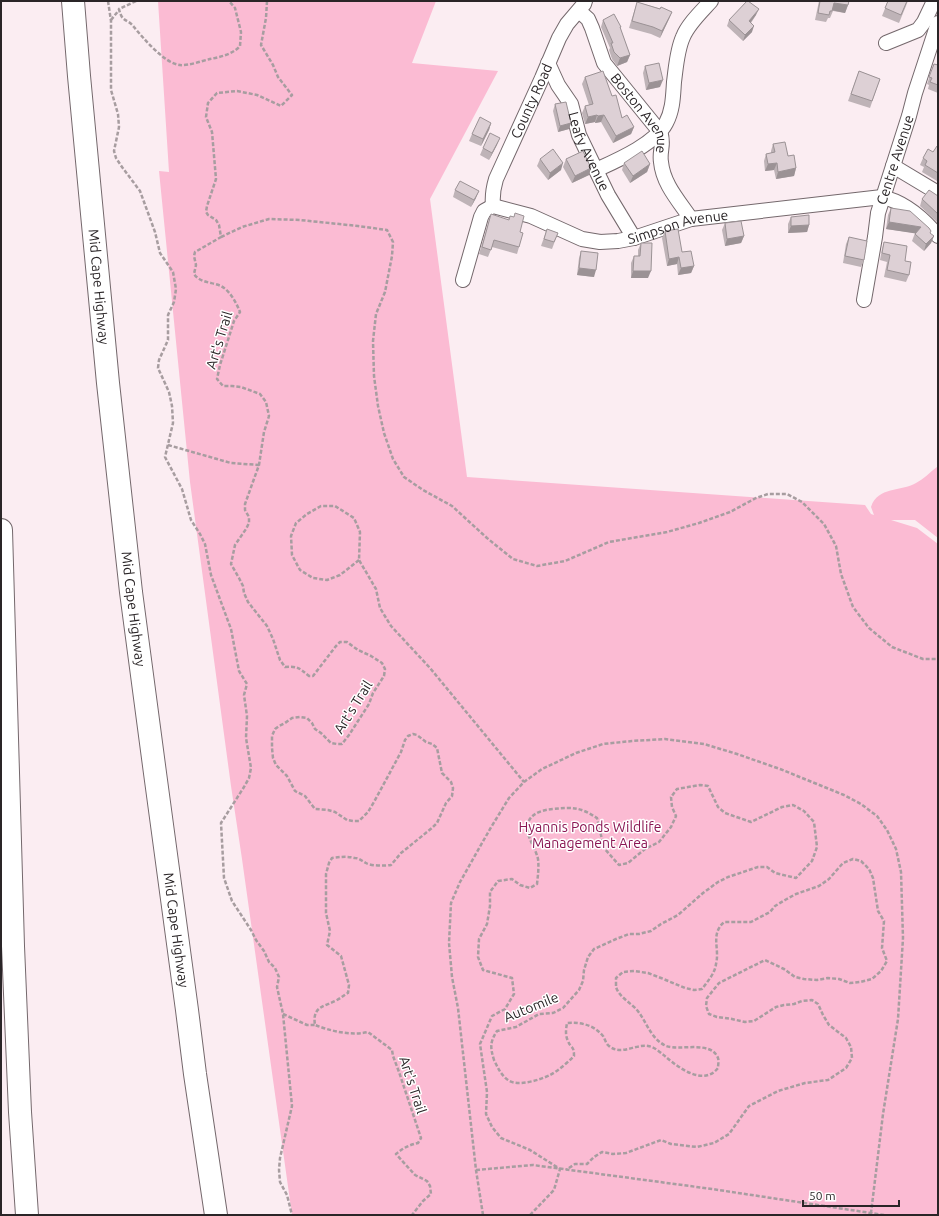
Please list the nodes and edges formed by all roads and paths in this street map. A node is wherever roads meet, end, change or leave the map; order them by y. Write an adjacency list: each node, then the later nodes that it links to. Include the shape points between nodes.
1 (73, 1): 39 (highway, Mid Cape Highway, via 108,383 131,592)
2 (108, 1): 10 (path)
3 (136, 1): 9 (path)
4 (229, 1): 9 (path, via 235,8 240,46 222,56 181,66 172,63 147,42 131,23 120,16)
5 (267, 1): 22 (path, via 261,45 278,77 292,96 281,106 257,95 237,91 217,93 208,103 206,117 212,132 216,179 206,212 220,225)
6 (711, 1): 14 (street, via 683,36 670,114)
7 (934, 1): 12 (street, via 918,30)
8 (584, 4): 13 (street, County Road, via 562,32); 14 (street, Boston Avenue, via 604,64)
9 (119, 9): 10 (path)
10 (111, 21): 26 (path, via 111,90 119,127 114,151 116,158 140,191 160,253 173,272 176,289 168,315 168,340 158,368 169,392 172,406 173,423)
11 (938, 26): 15 (street, Centre Avenue)
12 (886, 42)
13 (548, 64): 16 (street, Leafy Avenue, via 558,86 571,104 579,135); 19 (street, County Road, via 496,179)
14 (660, 132): 16 (street, via 633,152); 20 (street, Boston Avenue, via 660,162 665,180)
15 (893, 166): 17 (street); 18 (street, Centre Avenue)
16 (596, 170): 23 (street, Leafy Avenue)
17 (938, 193)
18 (882, 197): 20 (street, Simpson Avenue); 21 (street, Simpson Avenue, via 904,205 926,222); 25 (street, Centre Avenue)
19 (493, 206): 23 (street, Simpson Avenue, via 531,216 582,239 600,242); 24 (street, via 480,217)
20 (691, 219): 23 (street, Simpson Avenue)
21 (938, 236)
22 (221, 237): 27 (path, Art's Trail, via 195,252 194,274 197,278 221,286 235,300 240,312 234,321 217,379 223,386 241,387 260,394 266,402 269,416); 30 (path, via 269,219 387,230 393,242 392,256 385,292 376,314 372,341 374,376 384,433 404,477 452,506 513,559 537,566 564,561 609,542 667,532 699,523 768,494 787,494 802,502 824,524 836,546 841,574 853,607 869,628 892,647 923,659)
23 (634, 238)
24 (463, 280)
25 (864, 300)
26 (168, 445): 27 (path, via 231,463); 32 (path, via 165,456 182,489 191,520 205,544 211,575 231,629 240,671 247,684 244,695 247,716 246,738 251,768 249,778 221,823 224,878 232,901 275,968)
27 (259, 465): 33 (path, Art's Trail, via 245,504 249,523 235,545 232,564 248,602 267,626 282,664 285,667 296,666 309,676 313,676 340,642 347,642 382,663 385,669 384,676 373,692 369,704 342,744 331,743 314,729 307,718 292,718 275,729 272,736 273,758 276,765 296,790 316,809 335,812 347,820 359,820 374,802 405,740 413,734 437,748 442,773 453,788 452,796 437,822 391,865 366,864 356,858 346,857 332,858 329,863 325,901 330,931 327,945 341,956 349,985 348,993 318,1010 314,1018)
28 (1, 530): 38 (highway, via 13,946)
29 (359, 560): 29 (path, via 360,532 354,518 335,506 321,506 296,523 291,536 292,555 300,570 306,574 327,580 340,575); 31 (path, via 376,589 380,608 391,626 430,668)
30 (938, 659)
31 (524, 782): 35 (path, via 509,798 490,829 460,882 452,903 449,943 452,977 458,1008); 37 (path, via 542,769 603,744 665,739 704,744 780,769 844,796 877,816 896,849 901,872 903,938 898,1019)
32 (283, 1014): 33 (path, via 307,1025); 40 (path, via 292,1106 279,1170 280,1182 287,1195)
33 (315, 1025): 41 (path, Art's Trail, via 350,1033 368,1032 392,1050 421,1138 418,1143 396,1154 410,1170 427,1181 431,1194)
34 (560, 1169): 35 (path, via 533,1165); 36 (path); 36 (path, Automile, via 530,1150 501,1138 486,1114 487,1092 480,1044 492,1016 505,1009 514,994 512,978 483,970 478,957 479,939 487,924 490,892 498,881 512,879 530,888 537,884 538,857 527,832 529,820 537,812 549,809 570,807 586,811 597,818 604,848 619,865 628,863 645,849 659,842 671,827 676,816 671,797 677,789 700,784 708,786 718,807 725,813 752,822 782,807 793,805 804,811 814,822 817,847 812,861 796,878 775,873 767,867 758,867 728,877 703,893 678,915 651,931 616,938 594,949 588,957 579,990 563,1008 553,1013 539,1014 516,1027 497,1031 492,1040 491,1051 500,1072 509,1081 518,1083 540,1079 550,1075 574,1056 574,1048 565,1033 567,1023 575,1022 596,1029 609,1046 618,1050 648,1046 683,1070 695,1075 706,1076 714,1073 718,1068 718,1059 713,1051 667,1046 658,1040 636,1009 616,988 616,978 623,972 634,971 648,973 685,988 702,989 717,964 718,927 724,922 751,922 796,894 819,886 844,863 853,859 861,861 869,869 873,878 878,911 884,921 882,948 887,961 872,979 850,983 828,978 804,979 794,977 765,960 719,983 707,998 706,1006 709,1014 744,1022 754,1021 776,1007 812,1000 818,1004 829,1025 846,1038 851,1047 852,1058 846,1068 828,1080 783,1089 749,1106 729,1134 714,1143 697,1147 660,1140 626,1153 602,1152 587,1164 575,1164); 43 (path, via 554,1190)
35 (476, 1170): 42 (path)
36 (566, 1170): 37 (path)
37 (871, 1213): 44 (path)
38 (27, 1215)
39 (216, 1215)
40 (292, 1215)
41 (412, 1215)
42 (483, 1215)
43 (530, 1215)
44 (884, 1215)

